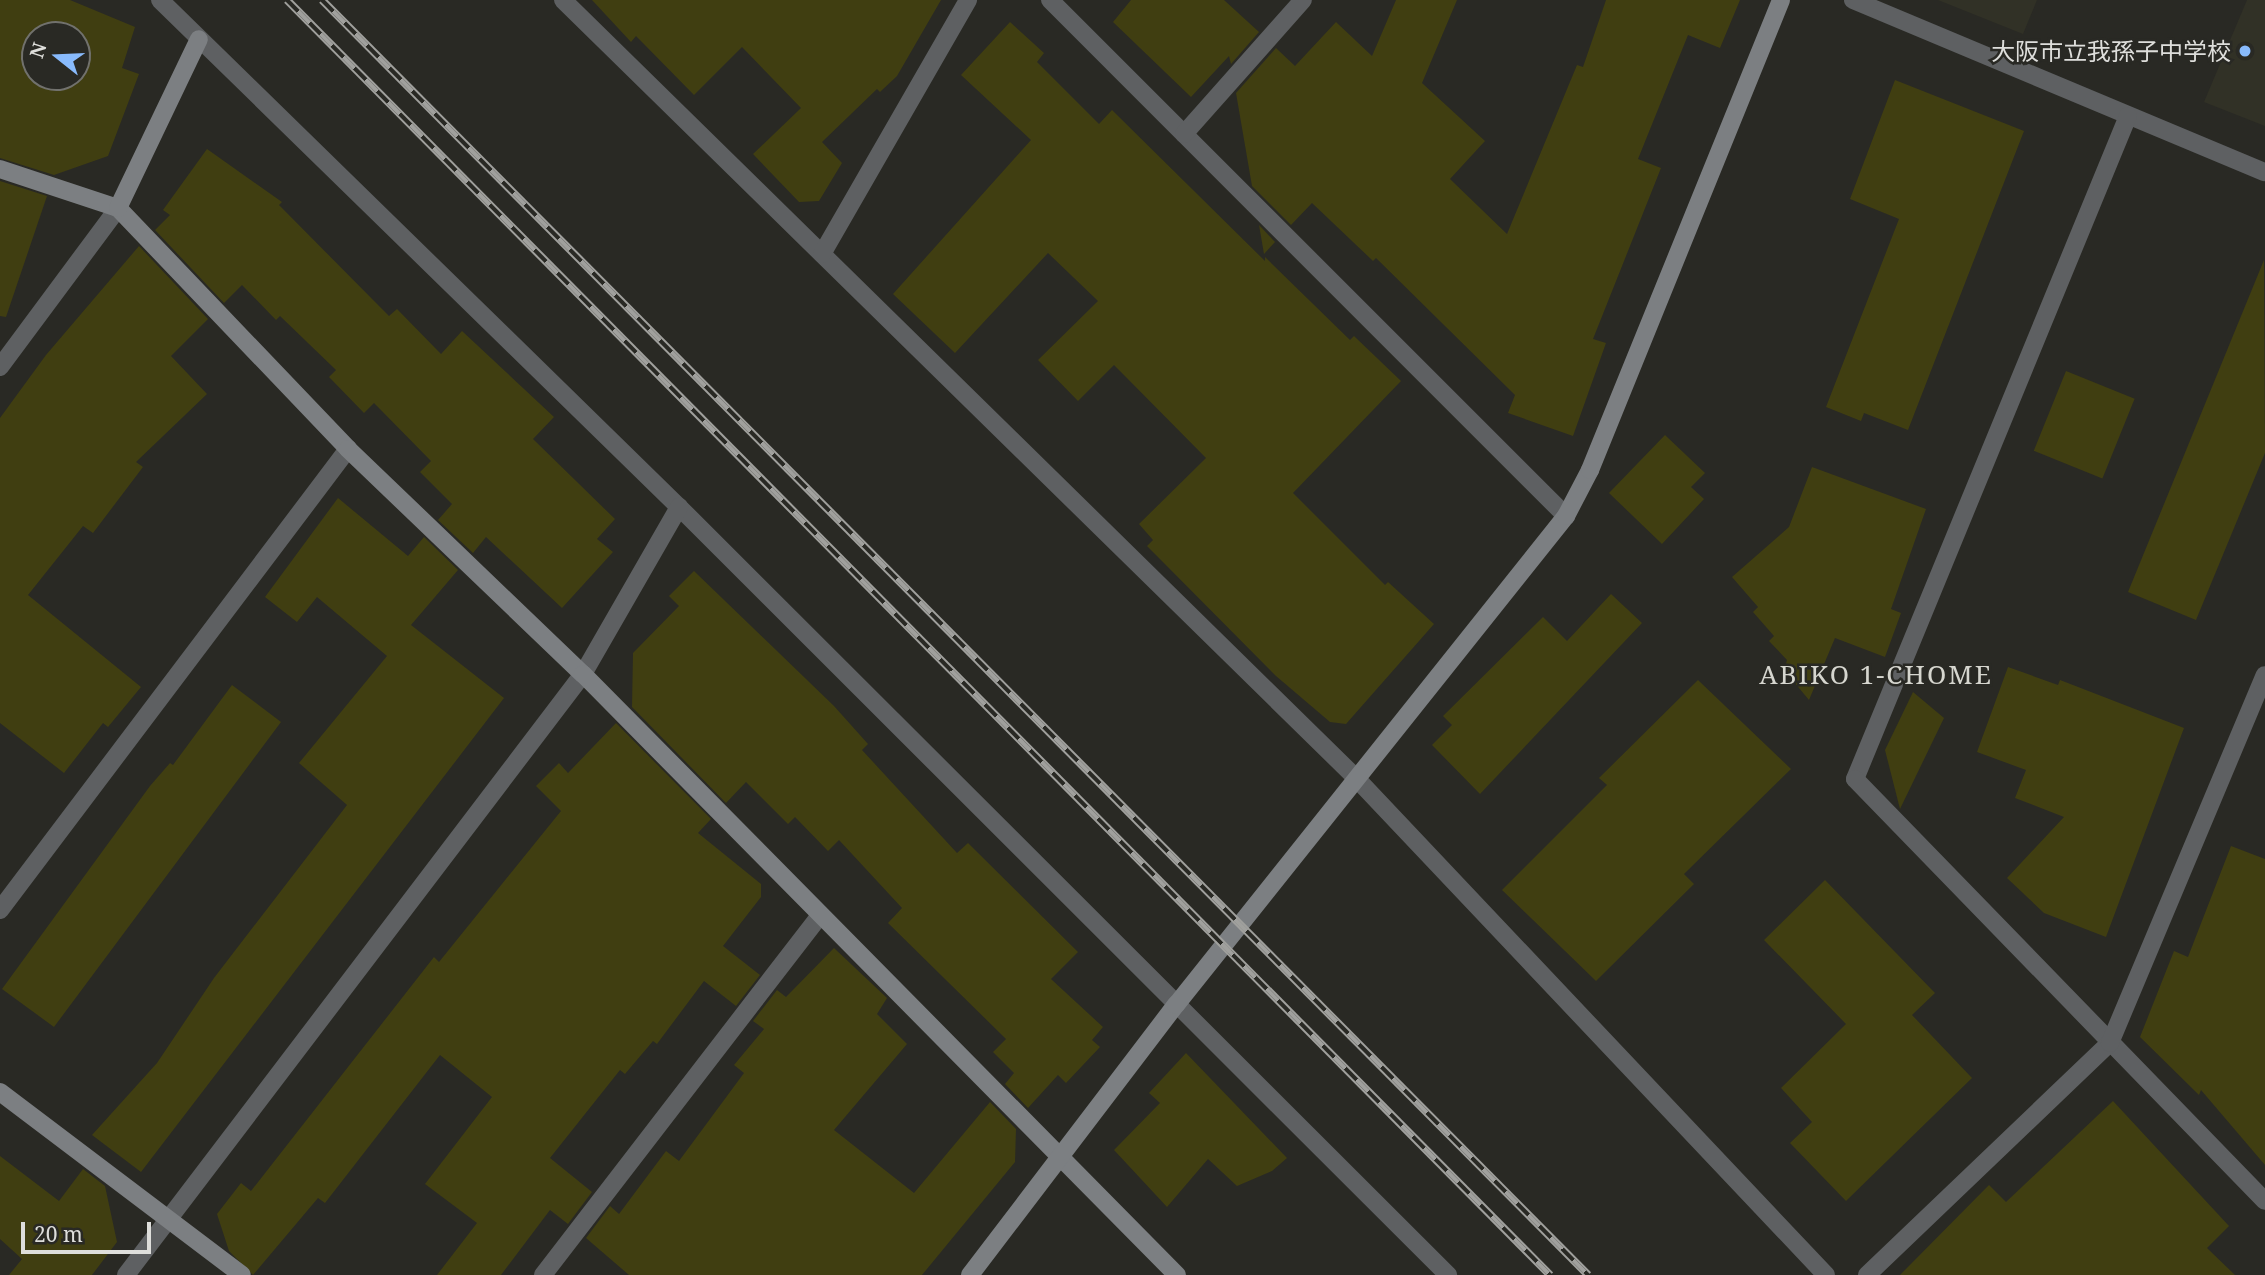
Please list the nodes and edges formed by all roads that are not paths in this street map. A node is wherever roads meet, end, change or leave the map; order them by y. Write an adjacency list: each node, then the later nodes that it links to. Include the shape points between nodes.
1 (160, 0): 8 (street)
2 (563, 0): 14 (street)
3 (968, 0): 14 (street)
4 (1050, 0): 10 (street)
5 (1303, 0): 10 (street)
6 (1781, 0): 18 (street, via 1590,470)
7 (1853, 0): 9 (street)
8 (199, 40): 13 (street); 17 (street)
9 (2128, 116): 12 (street); 25 (street, via 1855,779)
10 (1184, 134): 18 (street)
11 (0, 169): 13 (street)
12 (2265, 172)
13 (118, 208): 15 (street); 16 (street)
14 (822, 254): 21 (street)
15 (0, 367)
16 (348, 449): 19 (street); 22 (street)
17 (679, 507): 19 (street); 24 (street)
18 (1566, 516): 21 (street)
19 (583, 674): 23 (street); 29 (street)
20 (2265, 675): 25 (street)
21 (1356, 778): 24 (street); 36 (street)
22 (0, 910)
23 (819, 916): 27 (street); 32 (street)
24 (1176, 1005): 27 (street); 35 (street)
25 (2110, 1043): 28 (street); 37 (street)
26 (0, 1092): 29 (street)
27 (1061, 1154): 33 (street); 34 (street)
28 (2265, 1201)
29 (169, 1218): 30 (street); 31 (street)
30 (127, 1275)
31 (242, 1275)
32 (543, 1275)
33 (970, 1275)
34 (1177, 1275)
35 (1448, 1275)
36 (1826, 1275)
37 (1867, 1275)

